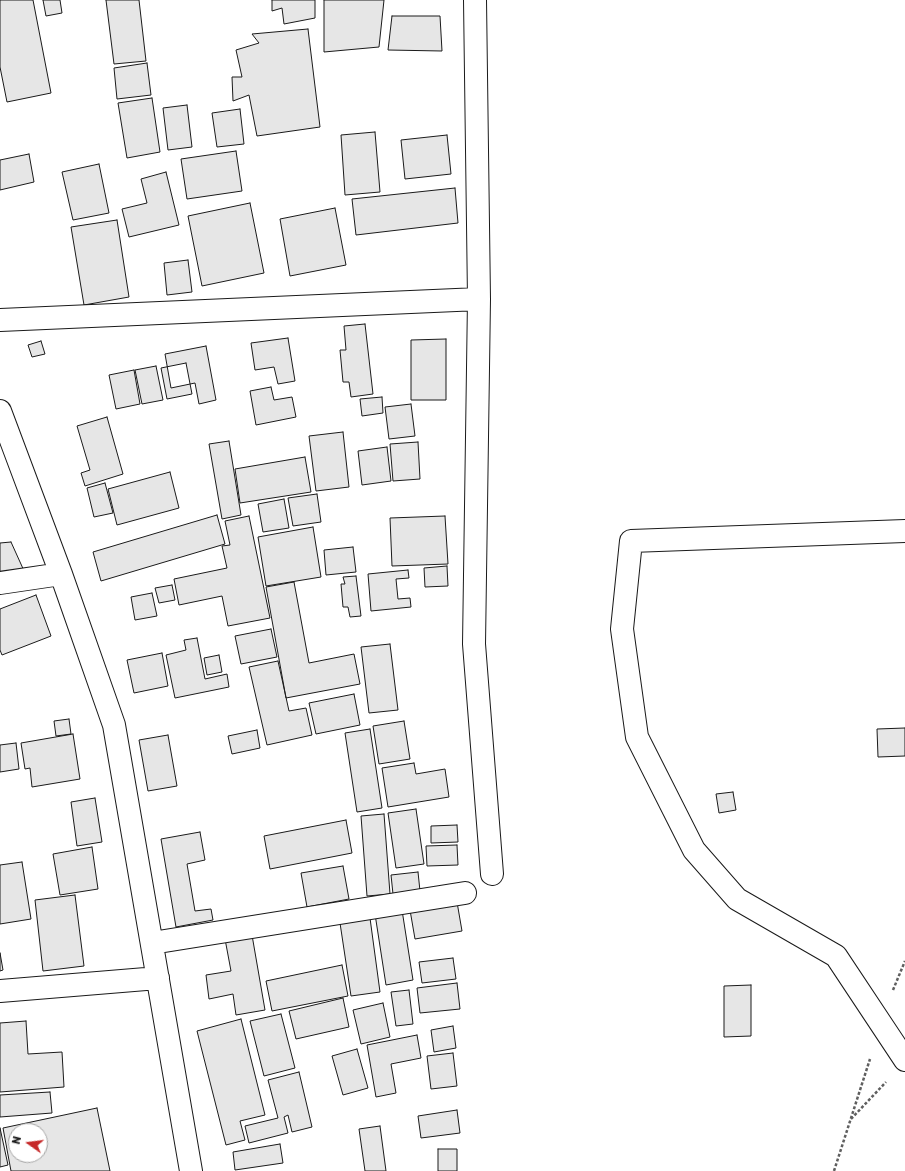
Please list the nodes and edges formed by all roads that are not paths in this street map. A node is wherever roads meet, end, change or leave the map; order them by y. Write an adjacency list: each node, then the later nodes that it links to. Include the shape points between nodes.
1 (475, 0): 2 (street)
2 (479, 299): 3 (street); 8 (street, via 474,644)
3 (0, 320)
4 (0, 411): 6 (street)
5 (905, 531): 13 (street, via 631,540 622,629 637,737 694,850 737,899 836,956)
6 (61, 574): 7 (street); 10 (street, via 114,725)
7 (0, 584)
8 (492, 874)
9 (465, 893): 10 (street)
10 (152, 943): 11 (street)
11 (158, 978): 12 (street); 14 (street)
12 (0, 991)
13 (905, 1060)
14 (191, 1171)

